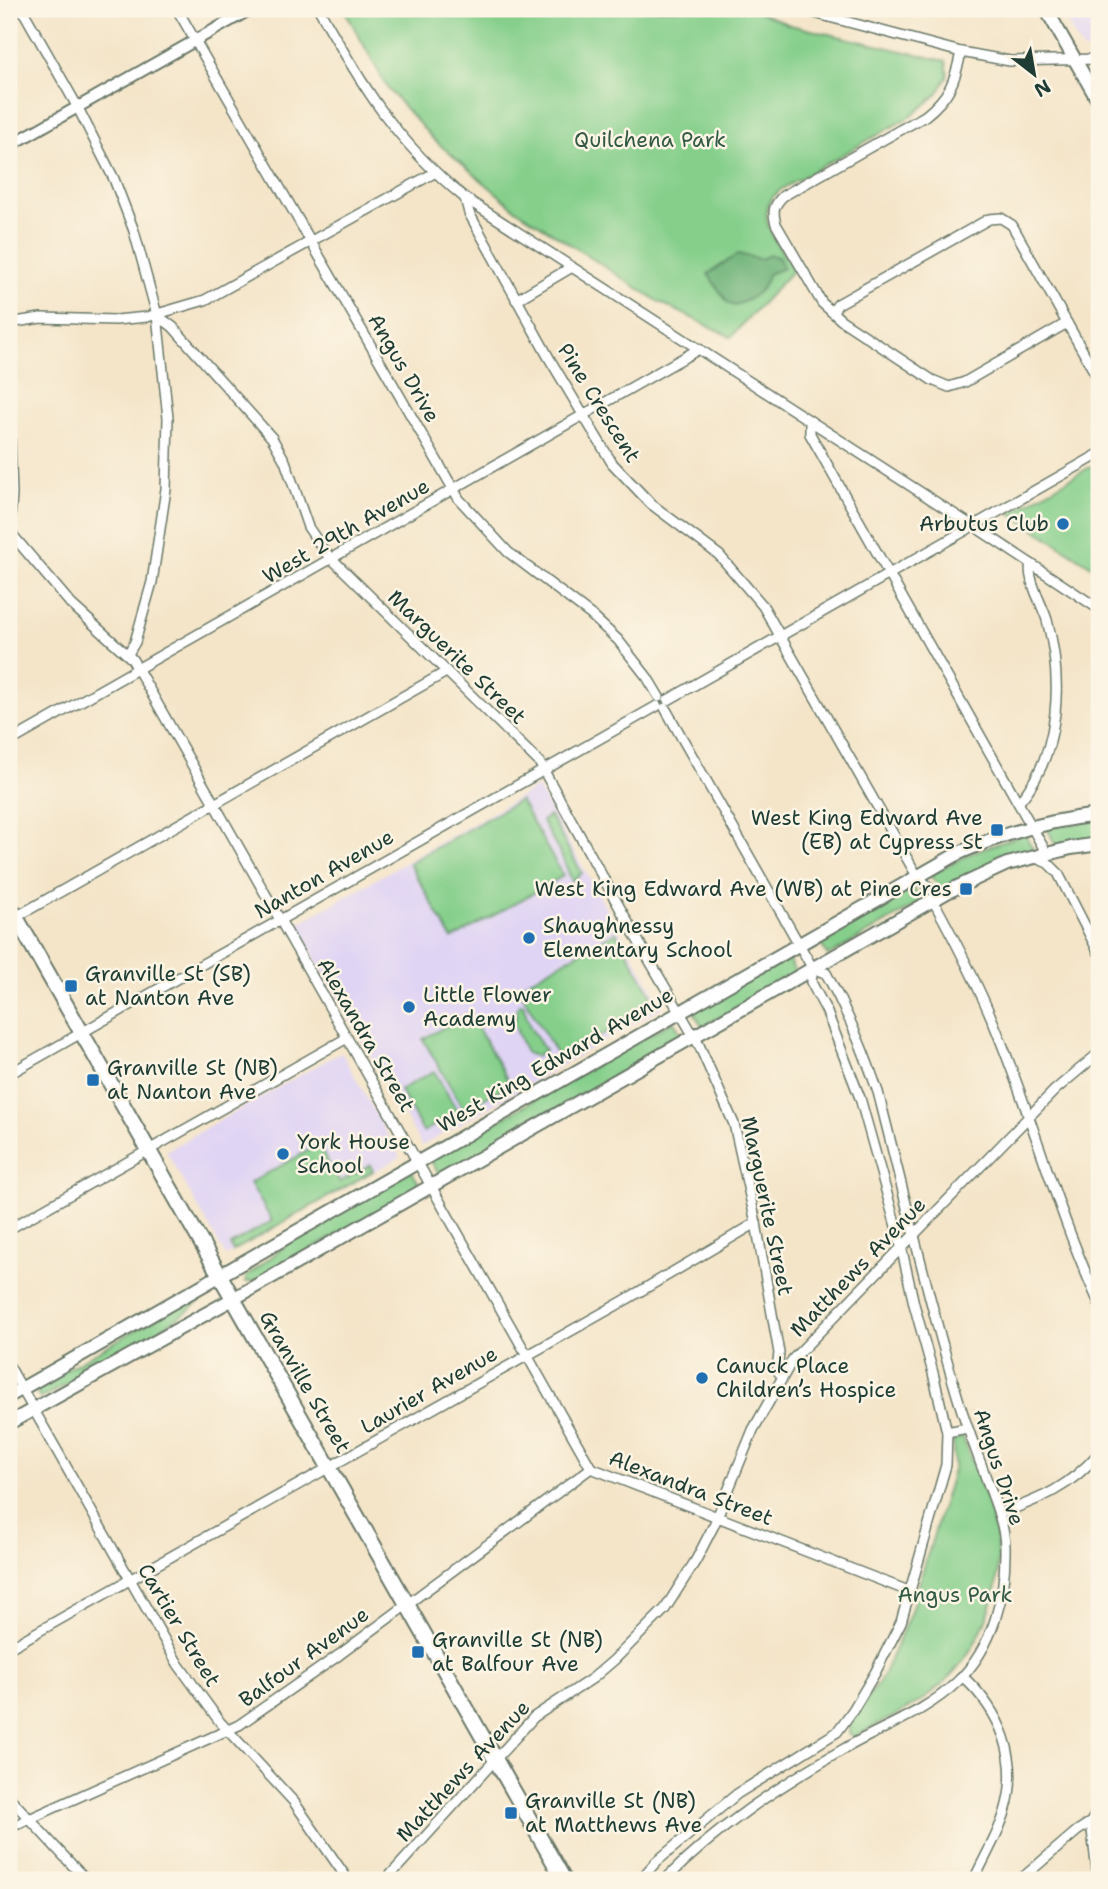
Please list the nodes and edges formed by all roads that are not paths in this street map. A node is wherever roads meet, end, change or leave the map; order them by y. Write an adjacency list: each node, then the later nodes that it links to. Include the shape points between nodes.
1 (22, 9): 12 (street)
2 (177, 9): 7 (street, Angus Drive)
3 (251, 9): 7 (street)
4 (319, 9): 14 (street, Pine Crescent, via 383,116)
5 (799, 9): 8 (street)
6 (1046, 9): 10 (main road)
7 (195, 40): 12 (street); 16 (street, Angus Drive)
8 (961, 52): 10 (street, via 1010,61); 19 (street, via 957,77 925,116 775,204 773,214 801,269)
9 (1099, 60): 10 (street)
10 (1075, 61): 11 (main road)
11 (1099, 102)
12 (77, 106): 13 (street); 20 (street, via 134,231)
13 (9, 146)
14 (434, 173): 15 (street, Pine Crescent); 16 (street)
15 (465, 198): 17 (street); 18 (street, Pine Crescent, via 469,214)
16 (311, 241): 20 (street, via 205,300); 29 (street, Angus Drive)
17 (572, 267): 18 (street); 23 (street)
18 (516, 300): 26 (street, Pine Crescent)
19 (832, 312): 22 (street, via 949,387); 22 (street, via 838,304 989,219 1002,218 1012,225)
20 (157, 316): 21 (street); 33 (street, Marguerite Street, via 173,327 272,438 289,470 308,527); 38 (street, via 168,418 166,489 152,582)
21 (9, 323)
22 (1067, 323): 24 (street)
23 (699, 349): 26 (street, West 29th Avenue); 27 (street)
24 (1099, 380)
25 (9, 410): 32 (street)
26 (583, 416): 29 (street, West 29th Avenue); 37 (street, Pine Crescent, via 612,463 634,488 719,555 763,606)
27 (810, 421): 30 (street); 35 (street, via 810,434)
28 (1099, 454): 31 (street)
29 (454, 489): 33 (street, West 29th Avenue); 41 (street, Angus Drive, via 508,552 618,640)
30 (968, 526): 31 (street, via 974,519); 35 (street, Nanton Avenue)
31 (980, 526): 34 (street)
32 (9, 532): 38 (street, Alexandra Street, via 71,604)
33 (332, 560): 39 (street, West 29th Avenue); 40 (street, Marguerite Street)
34 (1031, 564): 36 (street); 44 (street, via 1055,657 1057,688 1046,752)
35 (889, 574): 37 (street, Nanton Avenue); 44 (street)
36 (1099, 608)
37 (781, 635): 41 (street, Nanton Avenue); 53 (street, Pine Crescent)
38 (128, 654): 39 (street, Alexandra Street)
39 (139, 670): 42 (street, West 29th Avenue); 45 (street, Alexandra Street)
40 (446, 672): 43 (street, Marguerite Street); 45 (street)
41 (662, 703): 43 (street, Nanton Avenue); 58 (street, Angus Drive)
42 (9, 742)
43 (543, 770): 57 (street, Nanton Avenue); 61 (street, Marguerite Street)
44 (1019, 802): 47 (street)
45 (215, 804): 56 (street); 57 (street, Alexandra Street)
46 (1099, 815): 47 (main road, West King Edward Avenue)
47 (1032, 826): 50 (street); 53 (main road, West King Edward Avenue, via 988,840)
48 (1099, 845): 49 (main road)
49 (1071, 848): 50 (main road); 52 (street, via 1059,860)
50 (1047, 854): 51 (main road)
51 (1031, 857): 52 (street, via 1044,860); 54 (main road)
52 (1058, 873): 59 (street)
53 (917, 876): 54 (street, via 933,891); 58 (main road, West King Edward Avenue)
54 (947, 892): 55 (main road)
55 (933, 900): 60 (main road); 67 (street, via 978,986)
56 (11, 914): 62 (highway, Granville Street)
57 (280, 919): 62 (street, Nanton Avenue); 64 (street, Alexandra Street)
58 (799, 945): 60 (street, Angus Drive); 61 (main road, West King Edward Avenue)
59 (1099, 953)
60 (813, 969): 63 (main road); 73 (street, Angus Drive, via 826,973 864,1051); 74 (street, Angus Drive, via 811,982 860,1098)
61 (679, 1011): 63 (street, Marguerite Street); 69 (main road, West King Edward Avenue)
62 (81, 1032): 66 (street, Nanton Avenue); 68 (highway, Granville Street)
63 (695, 1037): 70 (main road); 71 (street, Marguerite Street, via 734,1124)
64 (347, 1038): 68 (street); 69 (street, Alexandra Street)
65 (1099, 1053): 67 (street, Matthews Avenue)
66 (9, 1074)
67 (1029, 1118): 73 (street, Matthews Avenue); 77 (street, via 1076,1254)
68 (148, 1149): 72 (street); 75 (highway, Granville Street)
69 (418, 1161): 70 (street, Alexandra Street); 75 (main road, West King Edward Avenue)
70 (432, 1186): 76 (main road); 78 (street, Alexandra Street)
71 (756, 1223): 78 (street, Laurier Avenue); 80 (street, Marguerite Street, via 779,1353 777,1370)
72 (9, 1229)
73 (915, 1234): 74 (street, Matthews Avenue); 85 (street, Angus Drive)
74 (902, 1247): 80 (street, Matthews Avenue, via 811,1338); 86 (street, Angus Drive)
75 (220, 1274): 76 (highway, Granville Street); 81 (main road, West King Edward Avenue)
76 (234, 1298): 83 (main road); 88 (highway, Granville Street)
77 (1099, 1303)
78 (527, 1354): 88 (street, Laurier Avenue); 89 (street, Alexandra Street)
79 (9, 1366): 81 (street, Cartier Street)
80 (782, 1376): 91 (street, Matthews Avenue, via 753,1430)
81 (22, 1389): 82 (main road, West King Edward Avenue); 83 (street, Cartier Street)
82 (9, 1396)
83 (34, 1409): 84 (main road); 92 (street, Cartier Street)
84 (9, 1423)
85 (967, 1428): 86 (street); 90 (street, Angus Drive)
86 (947, 1432): 93 (street, Angus Drive, via 946,1465)
87 (1099, 1452): 90 (street, via 1074,1479 1052,1493)
88 (330, 1466): 92 (street, Laurier Avenue); 94 (highway, Granville Street)
89 (591, 1468): 91 (street, Alexandra Street); 94 (street, Balfour Avenue)
90 (999, 1514): 96 (street, Angus Drive, via 1005,1544 1002,1597 981,1653)
91 (718, 1517): 93 (street, Alexandra Street); 100 (street, Matthews Avenue, via 665,1609 640,1637 593,1678 534,1717)
92 (130, 1579): 95 (street, Laurier Avenue); 97 (street, Cartier Street, via 178,1664)
93 (911, 1591): 98 (street, Angus Drive, via 876,1673)
94 (407, 1604): 97 (street, Balfour Avenue); 100 (highway, Granville Street)
95 (9, 1648)
96 (962, 1676): 99 (street, Angus Drive, via 907,1717); 112 (street, via 995,1715 1011,1763 1005,1814)
97 (228, 1731): 103 (street, Balfour Avenue); 107 (street, Cartier Street, via 294,1802)
98 (837, 1731): 99 (street); 110 (street, Angus Drive, via 737,1794)
99 (846, 1747): 111 (street, Angus Drive, via 748,1810)
100 (495, 1758): 108 (street, Matthews Avenue); 109 (highway, Granville Street)
101 (9, 1797): 103 (street)
102 (1099, 1809): 104 (street)
103 (28, 1819): 105 (street, Balfour Avenue); 106 (street)
104 (1091, 1822): 113 (street); 114 (street)
105 (9, 1828)
106 (86, 1880)
107 (348, 1880)
108 (386, 1880)
109 (564, 1880)
110 (639, 1880)
111 (665, 1880)
112 (974, 1880)
113 (1020, 1880)
114 (1098, 1880)

